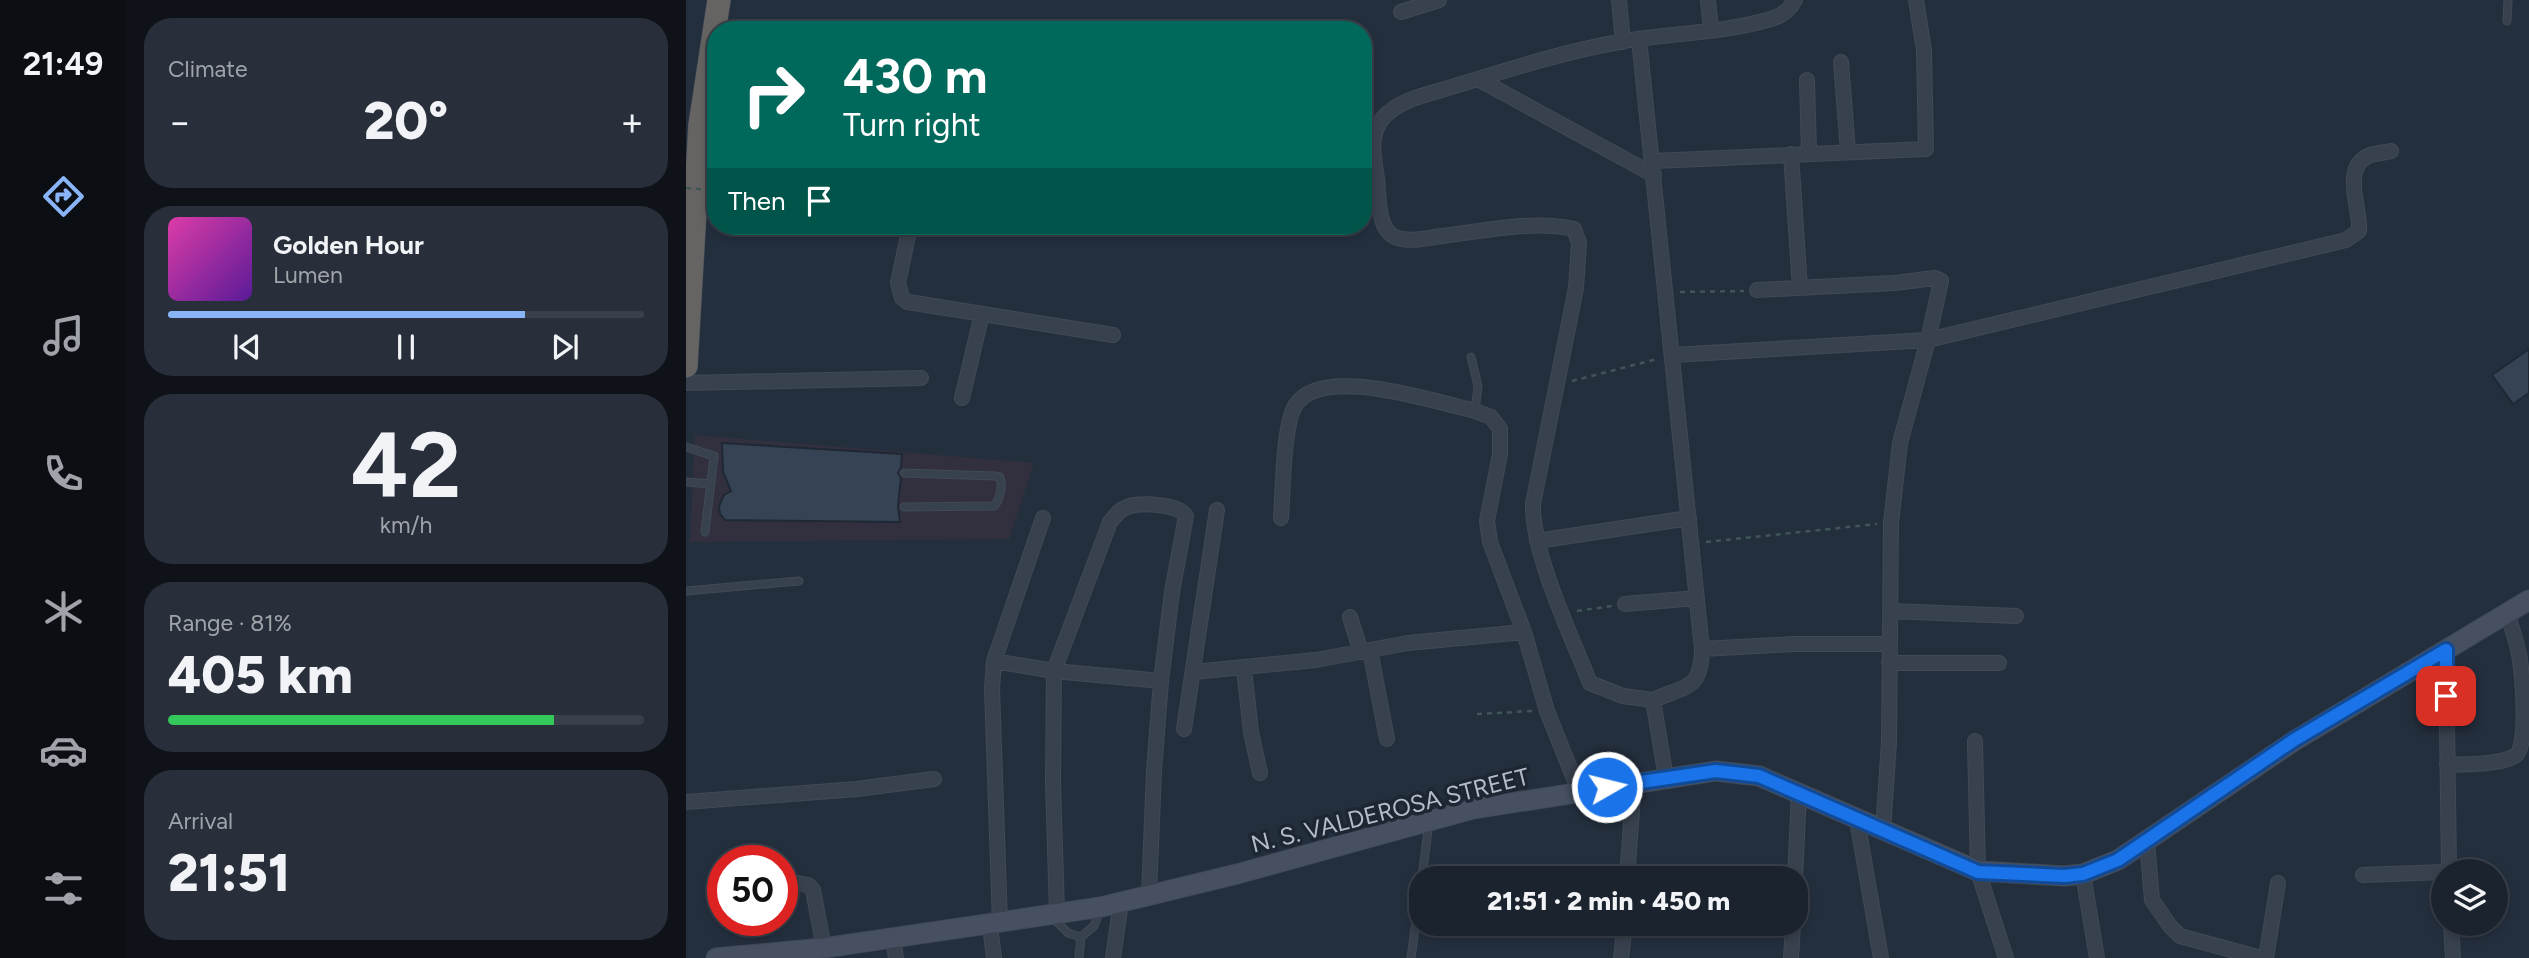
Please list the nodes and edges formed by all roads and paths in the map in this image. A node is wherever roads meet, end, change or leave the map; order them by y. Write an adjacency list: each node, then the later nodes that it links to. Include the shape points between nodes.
1 (719, 0): 9 (highway)
2 (1438, 0): 8 (street)
3 (1619, 0): 13 (street)
4 (1708, 0): 11 (street)
5 (1795, 0): 11 (street, via 1790,10 1774,19)
6 (1916, 0): 19 (street, via 1924,50 1926,149)
7 (2508, 0): 10 (lane)
8 (1401, 12)
9 (717, 21)
10 (2507, 21)
11 (1711, 30): 12 (street)
12 (1639, 40): 13 (street); 23 (street)
13 (1623, 42): 15 (street)
14 (1841, 62): 19 (street)
15 (1478, 79): 23 (street); 39 (street, via 1408,102 1383,118 1374,134 1373,151 1382,219 1392,236 1416,240 1525,227 1574,229 1578,243 1576,288)
16 (1807, 80): 21 (street)
17 (707, 119): 18 (highway)
18 (692, 145): 27 (highway)
19 (1848, 151): 21 (street)
20 (2391, 151): 33 (street, via 2368,156 2356,168 2358,231 2346,240)
21 (1810, 153): 22 (street)
22 (1791, 154): 23 (street); 28 (street)
23 (1653, 168): 30 (street)
24 (686, 188): 25 (path, bridge)
25 (707, 190)
26 (908, 235): 31 (street, via 898,283 902,299)
27 (690, 252): 36 (highway)
28 (1800, 288): 29 (street); 33 (street, via 1938,278 1939,299)
29 (1757, 290): 30 (path)
30 (1666, 292): 34 (street)
31 (982, 314): 32 (street); 40 (street)
32 (1113, 335)
33 (1928, 340): 34 (street); 51 (street, via 1900,443)
34 (1673, 355): 39 (path); 48 (street)
35 (1471, 357): 41 (lane, via 1478,386)
36 (686, 366)
37 (920, 379): 38 (street)
38 (686, 383)
39 (1558, 385): 53 (street, via 1533,504)
40 (962, 398)
41 (1475, 411): 50 (street, via 1354,385 1305,393 1294,407); 65 (street, via 1491,417 1500,429 1488,530)
42 (686, 447): 45 (lane, via 714,456)
43 (904, 473): 46 (lane, via 995,476 1002,481 994,506)
44 (686, 482): 45 (lane)
45 (711, 484): 52 (lane)
46 (904, 507)
47 (1217, 510): 75 (street)
48 (1689, 517): 53 (street); 54 (street)
49 (1043, 518): 70 (street)
50 (1281, 518)
51 (1891, 523): 54 (path); 60 (street)
52 (705, 532)
53 (1537, 541): 62 (street)
54 (1692, 544): 57 (street)
55 (799, 581): 56 (lane)
56 (686, 591)
57 (1697, 598): 59 (street); 67 (street)
58 (2529, 600): 61 (main road, N. S. VALDEROSA STREET)
59 (1626, 604): 62 (path)
60 (1889, 611): 63 (street); 66 (street)
61 (2507, 612): 68 (main road, N. S. VALDEROSA STREET); 83 (street, via 2519,654 2522,746 2517,755 2501,761)
62 (1562, 613): 77 (street, via 1592,686)
63 (2016, 616)
64 (1350, 617): 69 (street)
65 (1524, 632): 69 (street); 78 (street)
66 (1889, 644): 67 (street); 71 (street)
67 (1702, 649): 77 (street, via 1702,670 1695,681)
68 (2446, 650): 83 (street); 94 (main road, N. S. VALDEROSA STREET, via 2294,740)
69 (1366, 651): 73 (street); 81 (street)
70 (994, 661): 74 (street); 109 (street)
71 (1889, 663): 72 (street); 93 (street)
72 (1999, 663)
73 (1244, 667): 75 (street); 84 (street)
74 (1054, 671): 76 (street); 76 (street, via 1110,522 1131,505 1173,506 1184,512 1185,522); 108 (street)
75 (1193, 672): 80 (street)
76 (1161, 681): 105 (street)
77 (1653, 700): 85 (street)
78 (1547, 711): 79 (path); 88 (street)
79 (1477, 713)
80 (1184, 729)
81 (1387, 739)
82 (1975, 741): 99 (street)
83 (2447, 765): 95 (street)
84 (1260, 773)
85 (1666, 778): 87 (main road, N. S. VALDEROSA STREET); 89 (main road, N. S. VALDEROSA STREET, via 1716,771 1759,776)
86 (934, 779): 90 (street)
87 (1634, 783): 88 (main road, N. S. VALDEROSA STREET); 97 (street)
88 (1579, 791): 92 (main road, N. S. VALDEROSA STREET)
89 (1799, 793): 91 (main road, N. S. VALDEROSA STREET); 98 (street)
90 (686, 802)
91 (1857, 820): 93 (main road, N. S. VALDEROSA STREET); 124 (street)
92 (1429, 821): 96 (lane); 105 (main road, N. S. VALDEROSA STREET)
93 (1883, 831): 99 (main road, N. S. VALDEROSA STREET)
94 (2147, 842): 101 (main road, N. S. VALDEROSA STREET); 127 (street, via 2152,900 2170,926 2180,936)
95 (2449, 859)
96 (1423, 866)
97 (1628, 866)
98 (1796, 866)
99 (1978, 872): 101 (main road, N. S. VALDEROSA STREET); 125 (street)
100 (2431, 872): 102 (street)
101 (2083, 874): 126 (street)
102 (2363, 875)
103 (798, 883): 115 (street, via 813,890)
104 (2278, 883): 127 (street)
105 (1149, 895): 106 (main road, N. S. VALDEROSA STREET)
106 (1121, 902): 107 (main road, N. S. VALDEROSA STREET); 120 (street)
107 (1101, 907): 108 (main road, N. S. VALDEROSA STREET); 114 (lane, via 1094,926)
108 (1053, 913): 109 (main road, N. S. VALDEROSA STREET); 114 (lane, via 1068,933)
109 (995, 924): 116 (main road, N. S. VALDEROSA STREET); 118 (street)
110 (1414, 936): 121 (lane)
111 (1624, 936): 122 (street)
112 (1792, 936): 123 (street)
113 (2452, 936): 128 (street)
114 (1081, 937): 119 (lane)
115 (824, 947): 116 (main road, N. S. VALDEROSA STREET); 117 (main road, N. S. VALDEROSA STREET)
116 (895, 948)
117 (716, 958)
118 (994, 958)
119 (1079, 958)
120 (1113, 958)
121 (1411, 958)
122 (1621, 958)
123 (1791, 958)
124 (1881, 958)
125 (2006, 958)
126 (2097, 958)
127 (2263, 958)
128 (2453, 958)

